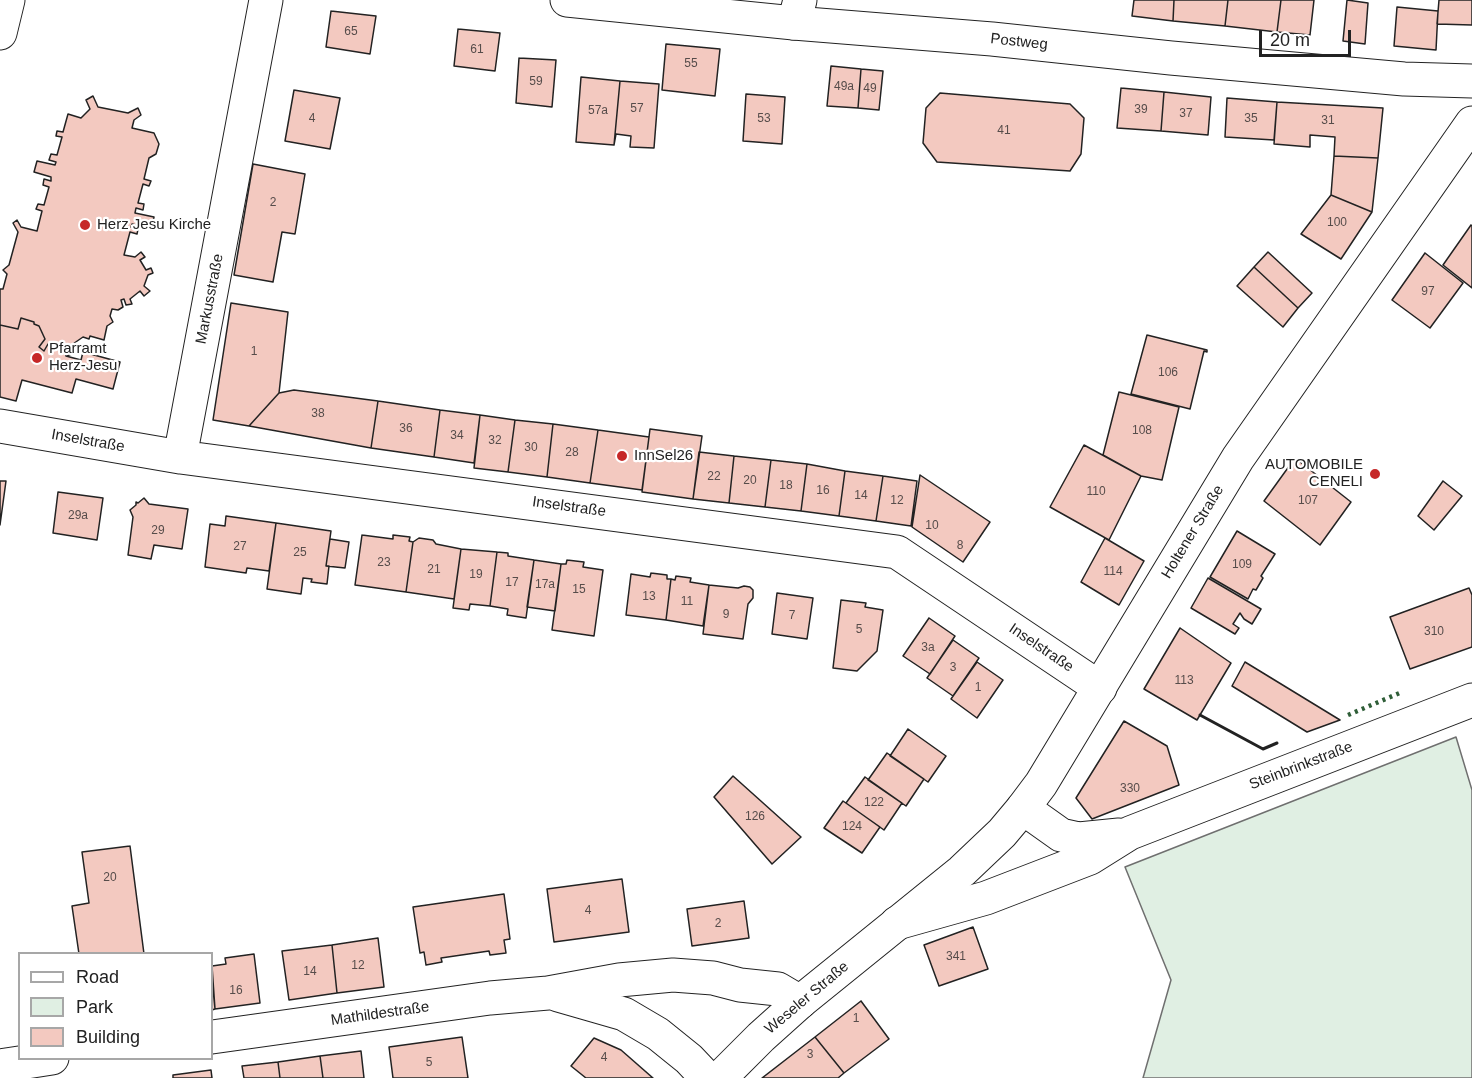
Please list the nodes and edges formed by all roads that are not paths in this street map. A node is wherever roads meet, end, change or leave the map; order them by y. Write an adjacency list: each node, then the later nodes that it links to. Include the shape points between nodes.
1 (8, 0): 5 (street)
2 (266, 0): 9 (street, Markusstraße)
3 (567, 0): 4 (street, Postweg)
4 (797, 11): 6 (street, Postweg, via 992,39 1160,57 1404,79)
5 (0, 33)
6 (1472, 81)
7 (1472, 123): 10 (street, Holtener Straße, via 1238,458)
8 (0, 426): 9 (street, Inselstraße)
9 (180, 457): 10 (street, Inselstraße, via 897,552)
10 (1100, 688): 12 (street, Holtener Straße)
11 (1472, 700): 13 (street, Steinbrinkstraße)
12 (1023, 808): 13 (street, Steinbrinkstraße, via 1061,835 1079,839); 14 (street, Holtener Straße, via 962,871)
13 (1130, 833): 14 (street, Steinbrinkstraße, via 1090,858 986,898)
14 (897, 923): 16 (street, Weseler Straße)
15 (548, 993): 16 (street, Mathildestraße, via 673,975 778,989); 17 (street, Mathildestraße); 20 (street, Mathildestraße, via 624,1014 658,1034)
16 (800, 1002): 21 (street, Weseler Straße)
17 (213, 1037)
18 (45, 1060): 19 (street)
19 (0, 1066)
20 (707, 1078)
21 (720, 1078)

